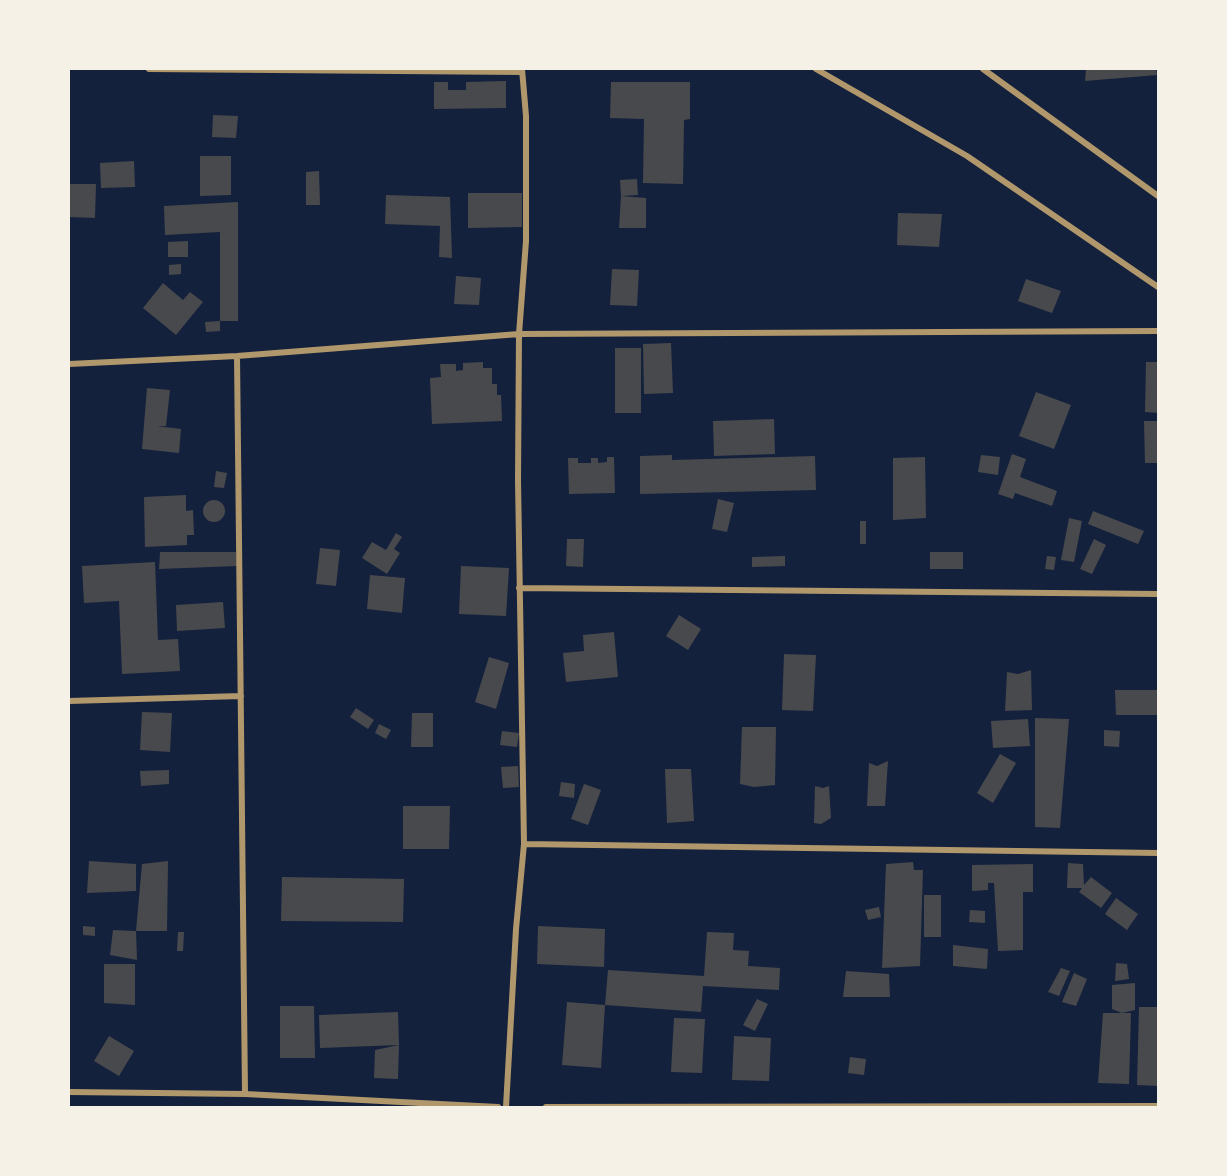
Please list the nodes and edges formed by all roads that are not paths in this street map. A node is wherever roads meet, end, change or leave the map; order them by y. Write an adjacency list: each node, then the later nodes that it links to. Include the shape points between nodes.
1 (149, 69): 4 (street)
2 (816, 69): 6 (street, via 967,156)
3 (983, 69): 5 (street)
4 (522, 70): 8 (street, via 526,241)
5 (1158, 196)
6 (1158, 286)
7 (1158, 331): 8 (street)
8 (519, 334): 9 (street); 11 (street)
9 (237, 356): 10 (street); 13 (street)
10 (69, 364)
11 (519, 588): 12 (street); 15 (street)
12 (1158, 594)
13 (241, 696): 14 (street); 18 (street)
14 (69, 701)
15 (524, 844): 16 (street); 23 (street)
16 (1158, 853)
17 (69, 1092): 18 (street)
18 (245, 1094): 22 (street)
19 (787, 1106): 20 (street); 24 (street)
20 (1041, 1106): 21 (street)
21 (1158, 1106)
22 (498, 1107)
23 (506, 1107)
24 (546, 1107)

